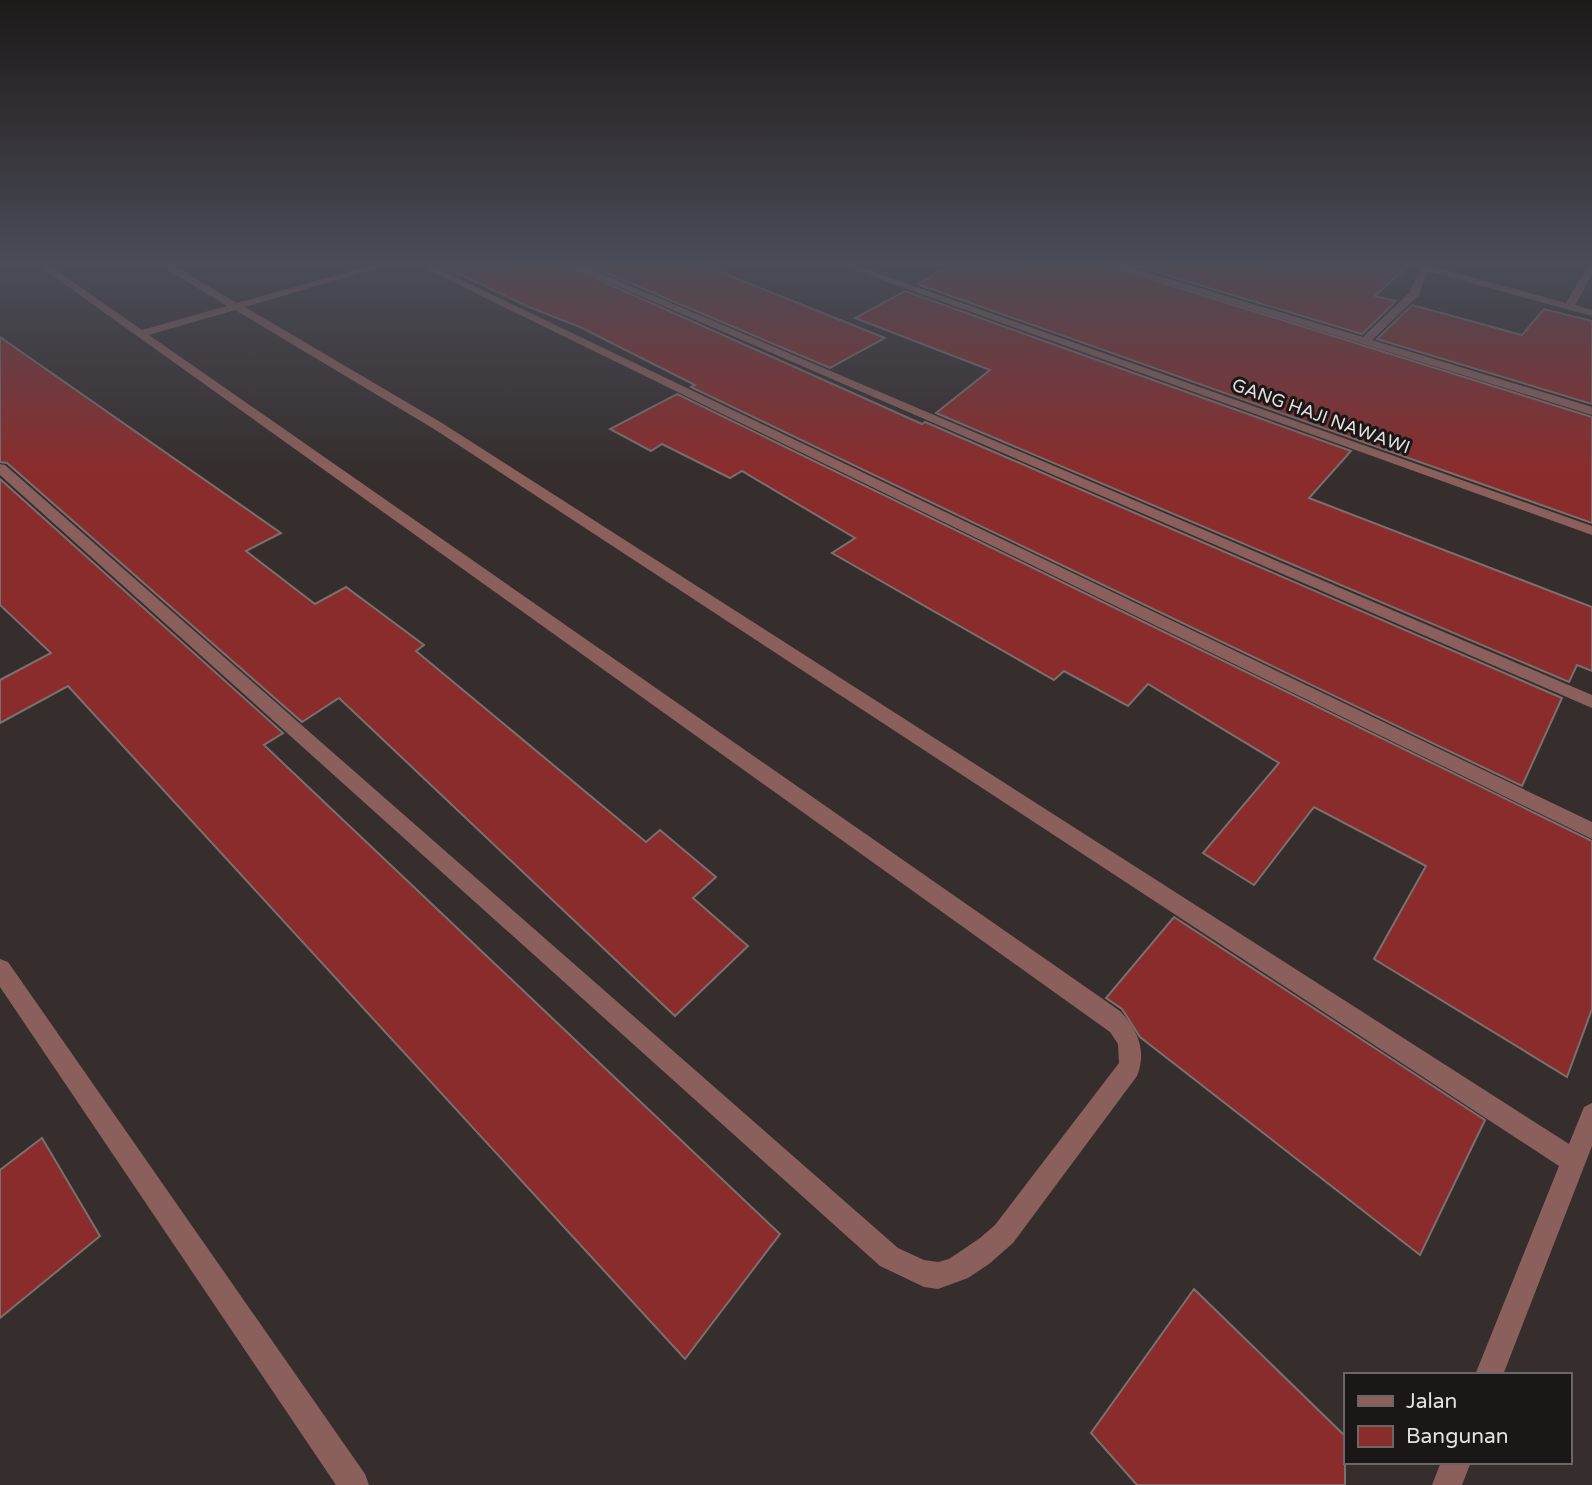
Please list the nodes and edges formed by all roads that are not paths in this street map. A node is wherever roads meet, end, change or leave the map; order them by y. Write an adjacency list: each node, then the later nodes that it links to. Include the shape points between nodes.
1 (146, 332): 8 (street)
2 (279, 332): 17 (street, via 438,426)
3 (562, 332): 14 (street)
4 (730, 332): 13 (street)
5 (1034, 332): 12 (street, GANG HAJI NAWAWI)
6 (1336, 332): 9 (street)
7 (1374, 332): 9 (street)
8 (140, 334): 11 (street, via 1124,1030 1132,1048 1129,1068 1004,1234 955,1270 933,1276 889,1257)
9 (1365, 341): 10 (street)
10 (1592, 411)
11 (0, 468)
12 (1592, 531)
13 (1592, 702)
14 (1592, 831)
15 (0, 969): 20 (street)
16 (1592, 1115): 17 (street)
17 (1572, 1160): 18 (street)
18 (1490, 1373)
19 (1455, 1464): 21 (street)
20 (354, 1485)
21 (1447, 1485)

